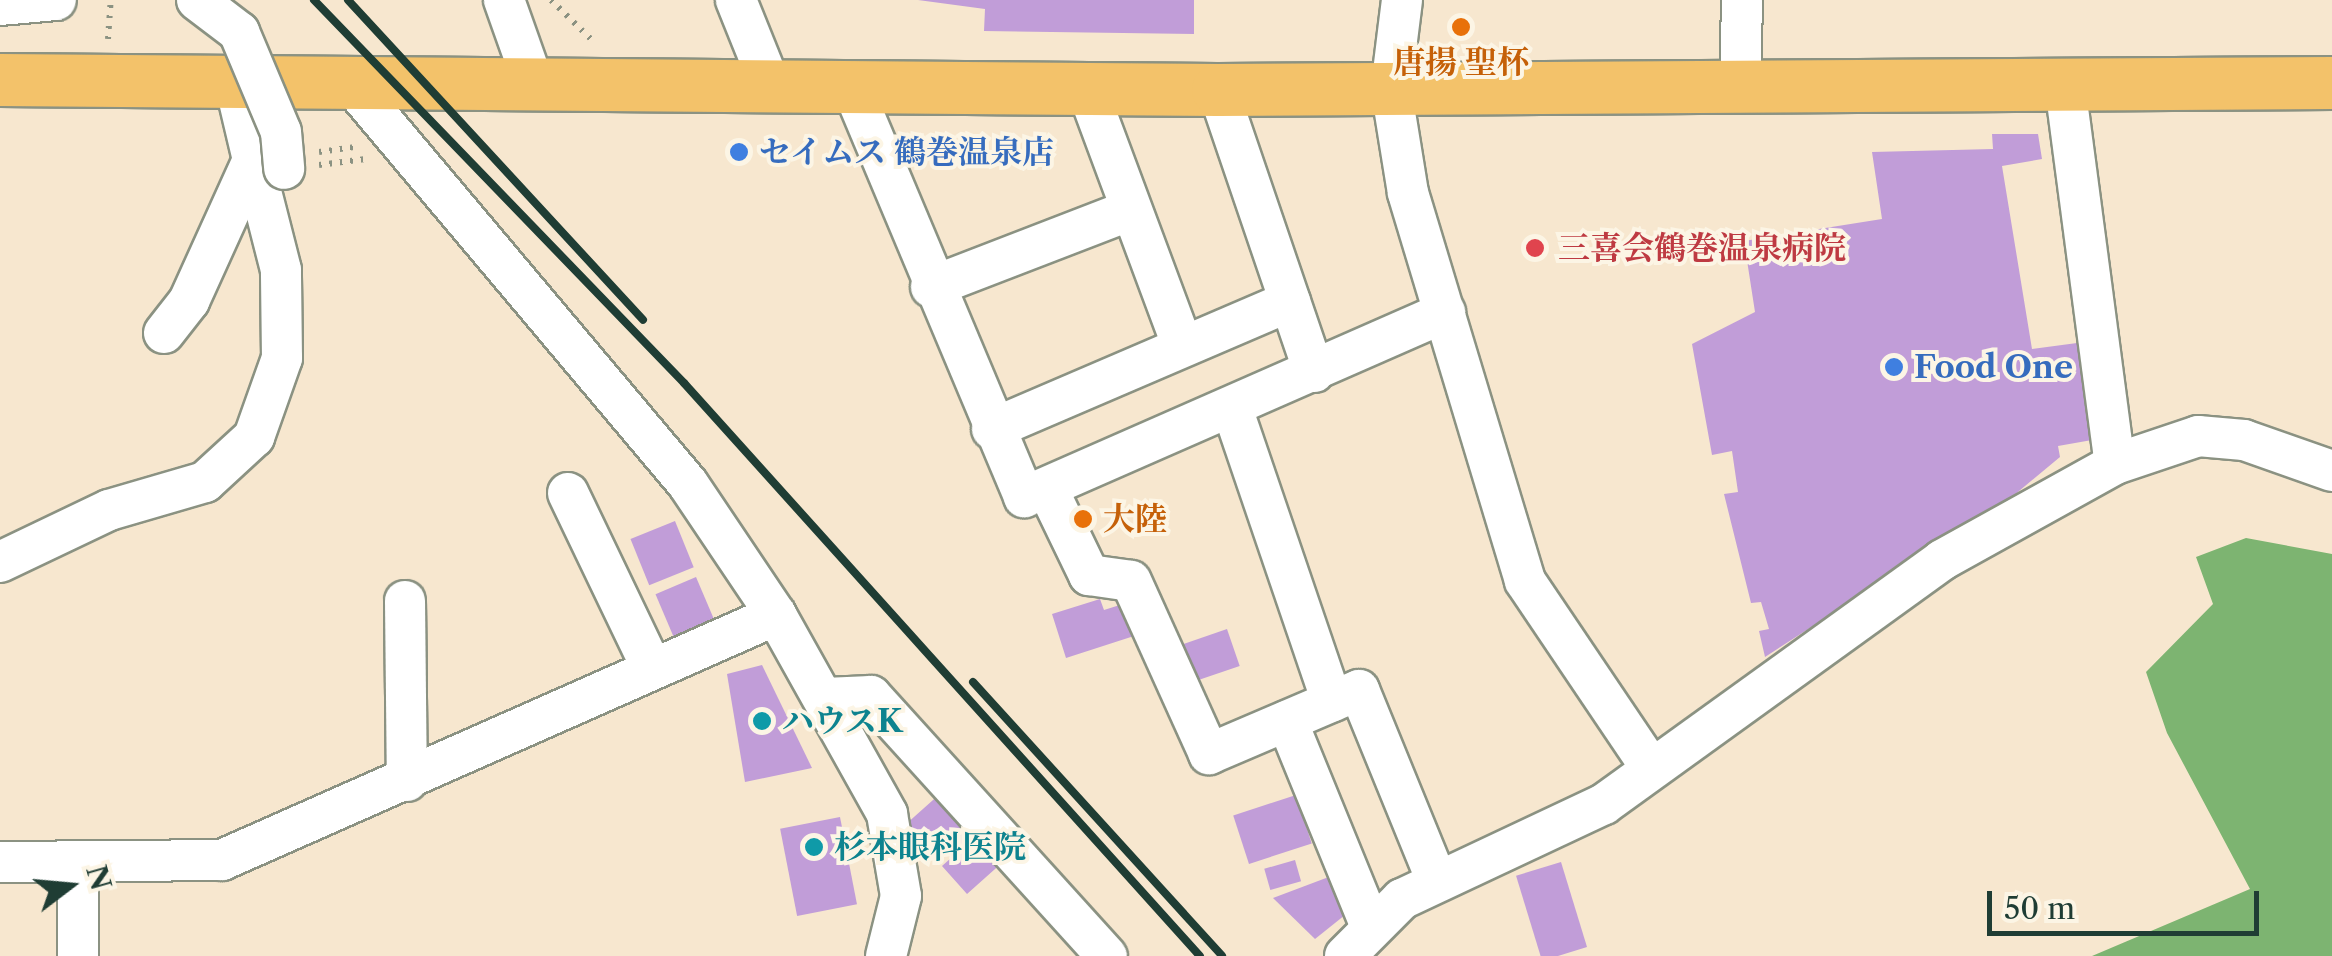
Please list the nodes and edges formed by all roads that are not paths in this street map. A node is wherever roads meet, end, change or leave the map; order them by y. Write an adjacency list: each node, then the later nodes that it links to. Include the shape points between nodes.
1 (504, 0): 7 (street)
2 (736, 0): 11 (street)
3 (1402, 0): 14 (street)
4 (1742, 0): 16 (street)
5 (199, 11): 18 (street, bridge, via 239,32)
6 (0, 80): 13 (main road)
7 (532, 82): 9 (main road); 11 (main road)
8 (2332, 82): 10 (main road)
9 (353, 86): 13 (main road); 34 (street, via 688,484)
10 (2065, 86): 16 (main road); 28 (street)
11 (770, 87): 12 (main road)
12 (852, 87): 15 (main road); 20 (street)
13 (236, 88): 18 (street)
14 (1390, 88): 16 (main road); 17 (main road); 22 (street, via 1408,193)
15 (1086, 89): 17 (main road); 19 (street)
16 (1740, 89)
17 (1218, 90): 21 (street)
18 (274, 162): 23 (street); 32 (street, via 282,340 254,437 205,482 110,510)
19 (1131, 210): 20 (street); 24 (street)
20 (931, 287): 27 (street)
21 (1290, 300): 24 (street); 25 (street)
22 (1445, 312): 25 (street); 39 (street, via 1525,581)
23 (164, 333)
24 (1182, 344): 27 (street)
25 (1314, 372): 26 (street)
26 (1232, 408): 30 (street); 37 (street)
27 (992, 429): 30 (street, via 1024,497)
28 (2115, 464): 29 (street, via 2198,436 2244,440); 39 (street, via 1942,560)
29 (2332, 471)
30 (1047, 488): 38 (street, via 1089,575 1131,581 1209,754)
31 (568, 493): 35 (street)
32 (0, 562)
33 (405, 601): 40 (street)
34 (776, 615): 35 (street); 36 (street)
35 (652, 668): 40 (street)
36 (824, 698): 46 (street, via 887,814 897,852 901,896); 47 (street, via 871,696)
37 (1332, 702): 38 (street); 43 (street, via 1360,690)
38 (1287, 721): 44 (street)
39 (1651, 768): 43 (street, via 1604,804)
40 (407, 781): 42 (street, via 222,860)
41 (0, 862): 42 (street)
42 (78, 863): 45 (street)
43 (1438, 881): 44 (street)
44 (1370, 924): 48 (street)
45 (78, 956)
46 (886, 956)
47 (1107, 956)
48 (1345, 956)

